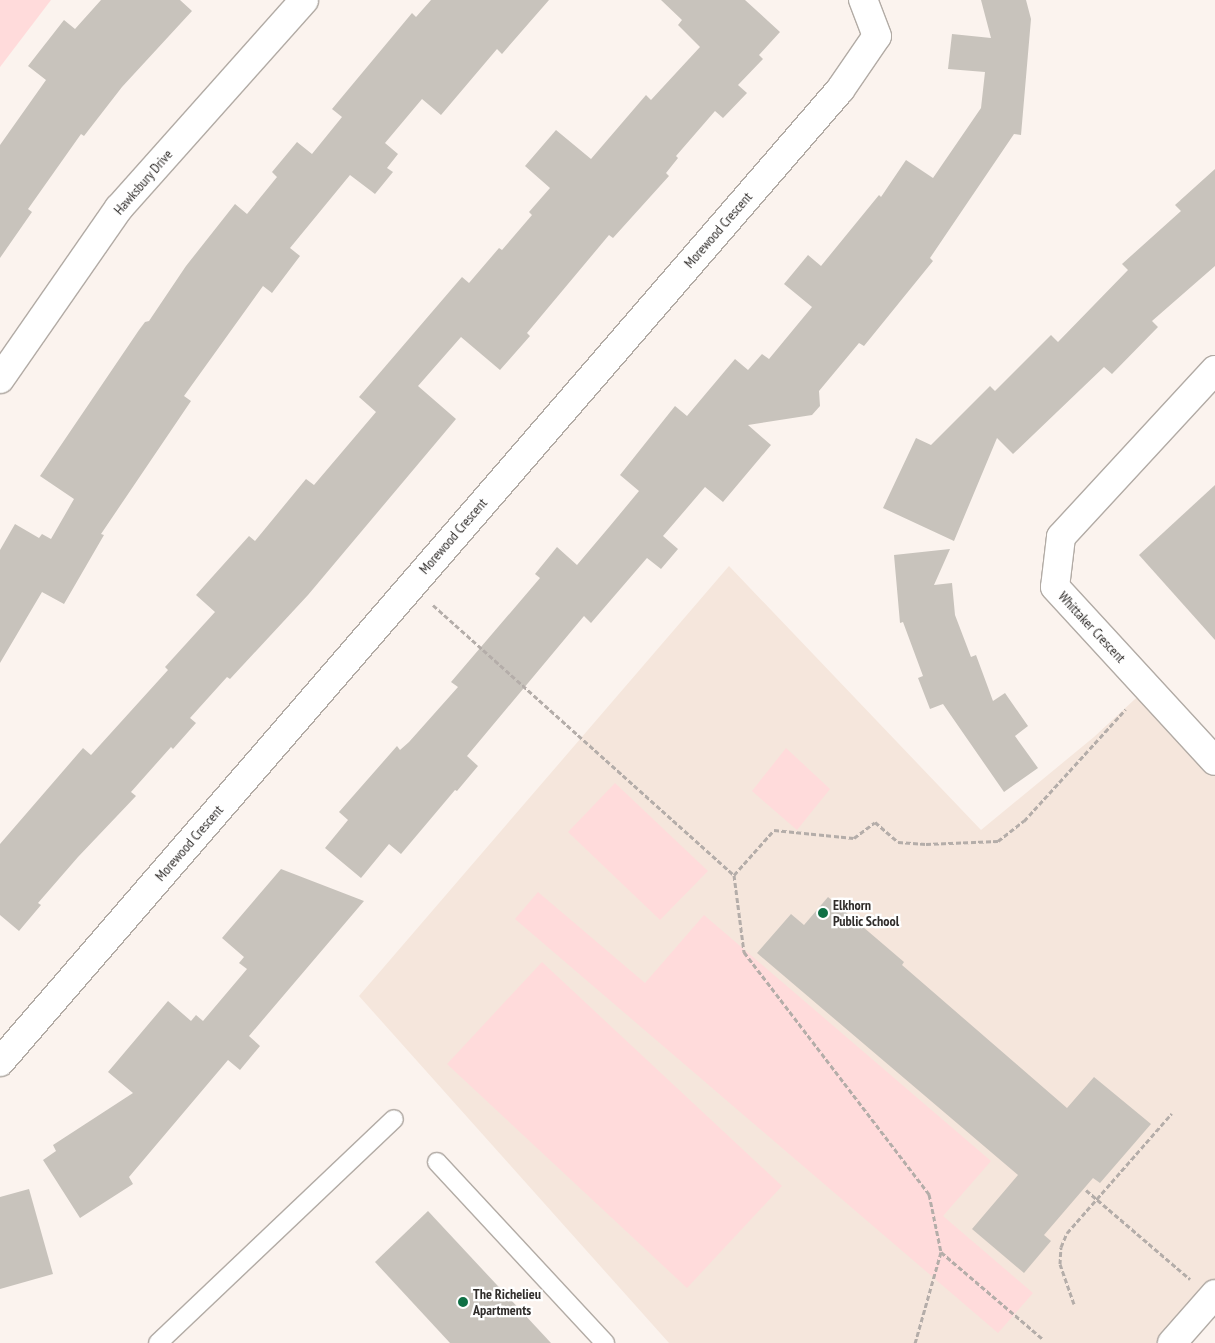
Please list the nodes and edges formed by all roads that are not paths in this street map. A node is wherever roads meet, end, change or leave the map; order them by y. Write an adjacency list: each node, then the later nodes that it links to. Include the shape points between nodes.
1 (304, 0): 4 (street, Hawksbury Drive, via 119,208)
2 (863, 0): 6 (street, Morewood Crescent, via 877,36 840,90)
3 (1215, 370): 5 (street, Whittaker Crescent, via 1061,537 1055,587)
4 (0, 379)
5 (1215, 761)
6 (0, 1062)
7 (394, 1119): 10 (lane)
8 (437, 1162): 11 (lane)
9 (1213, 1296): 12 (street)
10 (158, 1343)
11 (605, 1343)
12 (1172, 1343)

